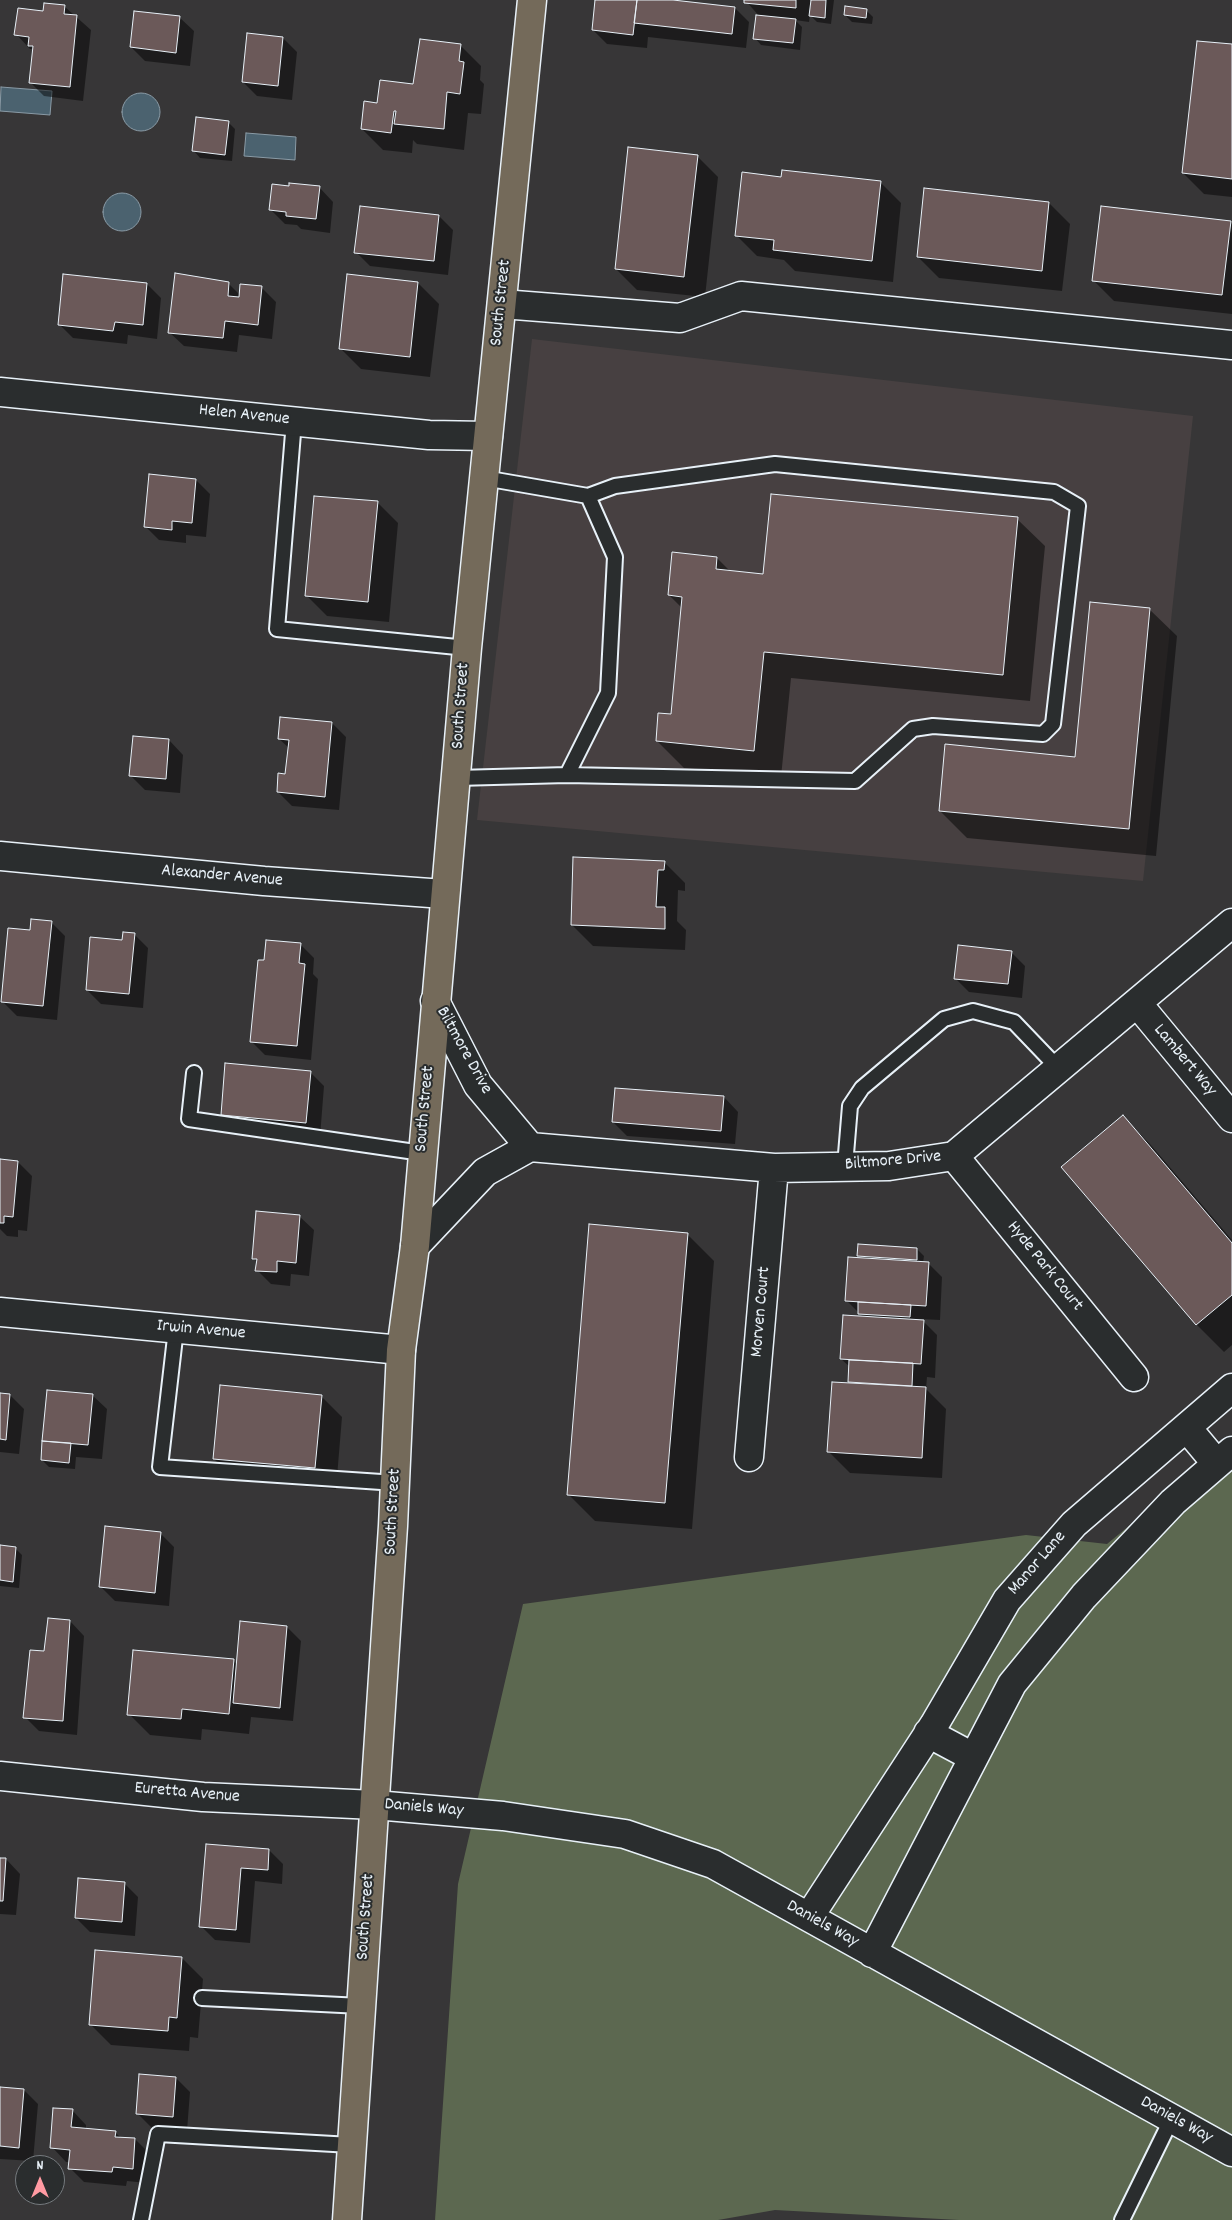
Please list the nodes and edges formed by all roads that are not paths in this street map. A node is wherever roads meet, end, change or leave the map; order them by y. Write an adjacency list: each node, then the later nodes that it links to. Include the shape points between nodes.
1 (532, 0): 2 (main road, South Street)
2 (502, 304): 3 (street, via 680,318 741,296); 6 (main road, South Street)
3 (1232, 345)
4 (0, 392): 5 (street, Helen Avenue)
5 (294, 421): 6 (street, Helen Avenue, via 429,434); 9 (lane, via 278,629)
6 (488, 436): 7 (main road, South Street)
7 (484, 478): 8 (lane); 9 (main road, South Street)
8 (588, 496): 10 (lane, via 615,557 608,693); 10 (lane, via 615,486 775,464 1054,492 1078,506 1053,724 1043,734 933,726 912,729 855,781)
9 (467, 648): 11 (main road, South Street)
10 (566, 775): 11 (lane)
11 (457, 778): 13 (main road, South Street)
12 (0, 856): 13 (street, Alexander Avenue)
13 (444, 894): 15 (main road, South Street)
14 (1232, 923): 16 (street, Biltmore Drive)
15 (435, 1001): 20 (street, Biltmore Drive, via 478,1085); 21 (main road, South Street)
16 (1137, 1003): 17 (street, Biltmore Drive); 19 (street, Lambert Way)
17 (1059, 1069): 22 (street, Biltmore Drive); 23 (lane, via 1014,1022 973,1011 944,1019 862,1088 850,1106)
18 (194, 1073): 21 (lane, via 189,1119)
19 (1232, 1118)
20 (530, 1147): 24 (street, Biltmore Drive); 25 (street, via 485,1172)
21 (422, 1153): 25 (main road, South Street)
22 (954, 1156): 23 (street, Biltmore Drive, via 889,1166); 29 (street, Hyde Park Court)
23 (845, 1166): 24 (street, Biltmore Drive)
24 (774, 1168): 32 (street, Morven Court)
25 (415, 1246): 28 (main road, South Street)
26 (0, 1312): 27 (street, Irwin Avenue)
27 (176, 1329): 28 (street, Irwin Avenue); 34 (lane, via 160,1467)
28 (402, 1350): 34 (main road, South Street)
29 (1134, 1377)
30 (1232, 1388): 31 (street, Manor Lane)
31 (1187, 1428): 33 (street); 35 (street, Manor Lane, via 1074,1524 1007,1600)
32 (749, 1457)
33 (1224, 1458): 36 (street, via 1173,1502 1084,1596 1012,1684)
34 (396, 1483): 38 (main road, South Street)
35 (928, 1733): 36 (street); 39 (street, Manor Lane)
36 (973, 1757): 40 (street)
37 (0, 1776): 38 (street, Euretta Avenue, via 203,1797)
38 (375, 1805): 39 (street, Daniels Way, via 503,1816 625,1834 714,1864); 42 (main road, South Street)
39 (809, 1918): 40 (street, Daniels Way)
40 (872, 1953): 43 (street, Daniels Way)
41 (202, 1998): 42 (lane)
42 (361, 2006): 44 (main road, South Street)
43 (1172, 2118): 45 (street, Daniels Way); 48 (lane)
44 (351, 2145): 46 (lane, via 158,2134); 47 (main road, South Street)
45 (1232, 2152)
46 (141, 2220)
47 (347, 2220)
48 (1122, 2220)

